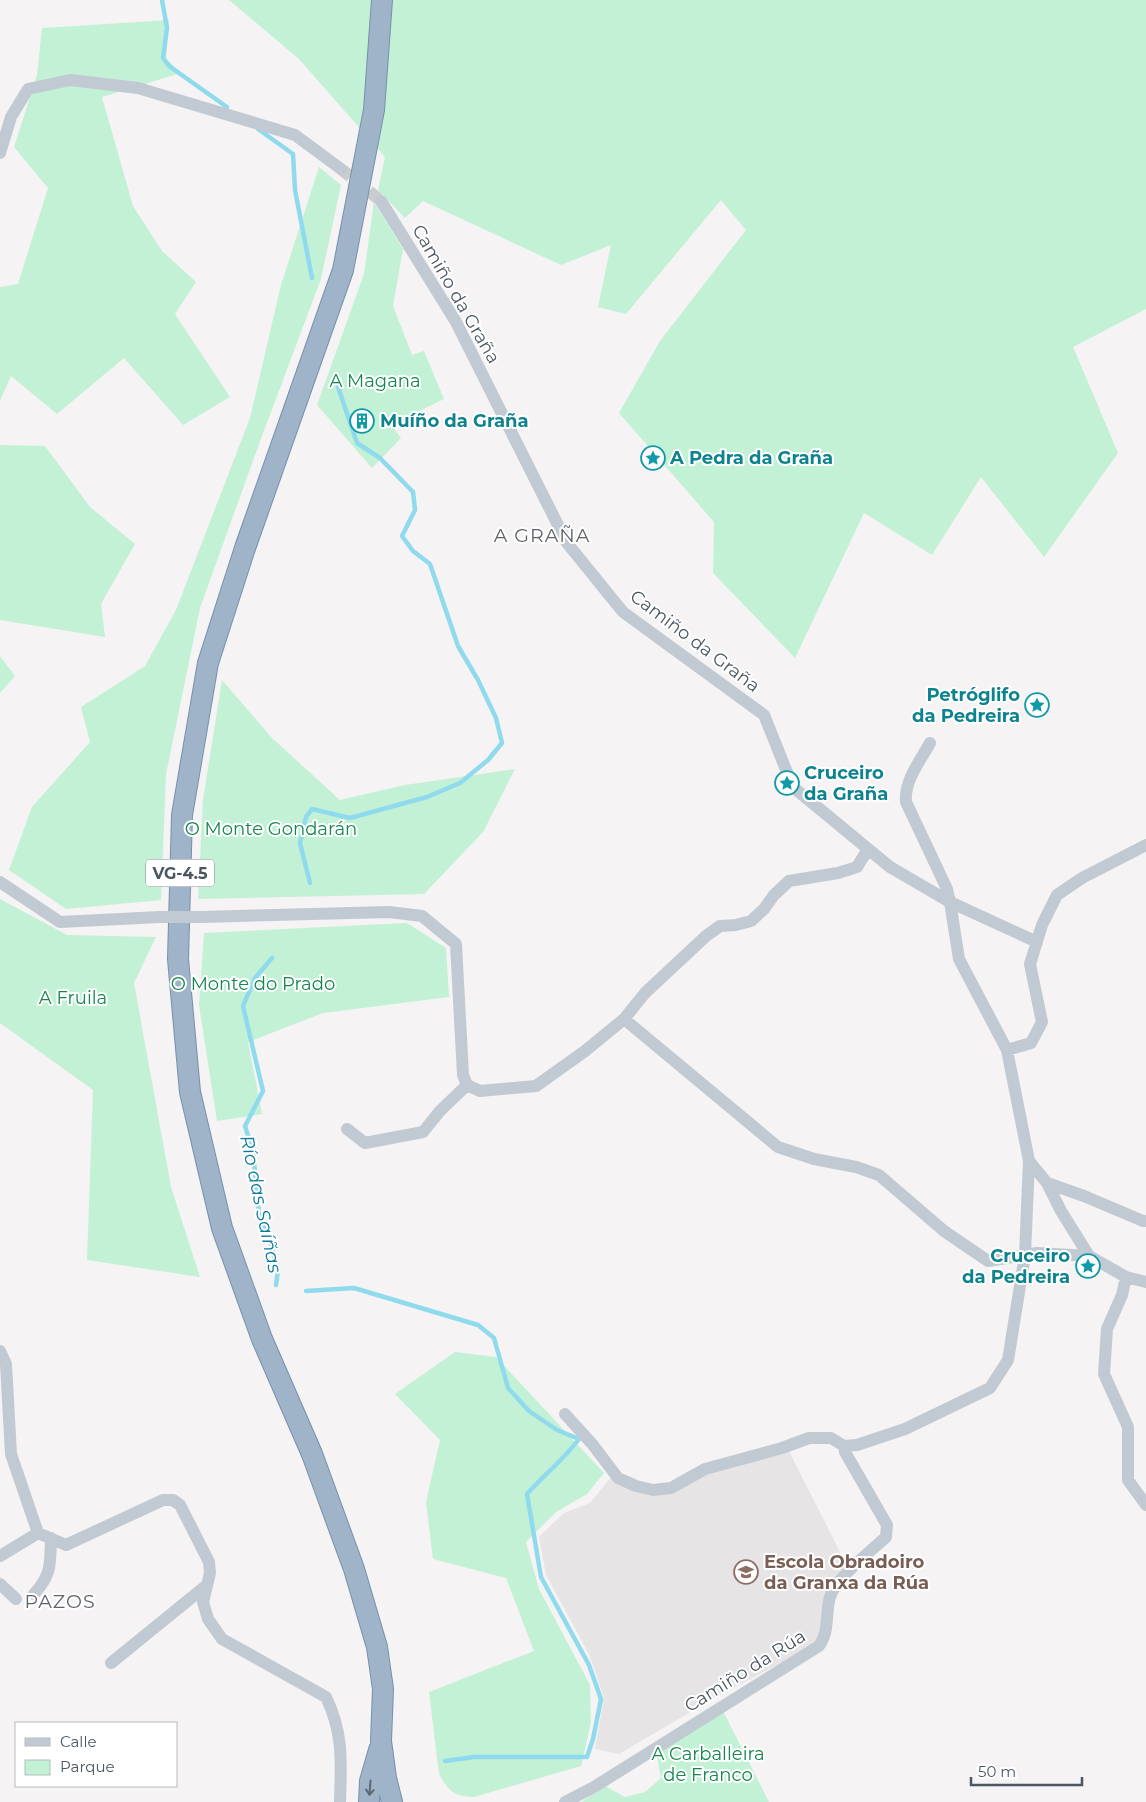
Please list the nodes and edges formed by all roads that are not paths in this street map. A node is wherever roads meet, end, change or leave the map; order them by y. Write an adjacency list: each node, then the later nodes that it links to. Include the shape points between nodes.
1 (382, 0): 34 (highway, VG-4.5, via 374,110 343,270 245,548 208,664 182,816 178,959 190,1092 222,1228 262,1340 312,1454 354,1569 377,1647 383,1689)
2 (0, 153): 3 (street, via 11,117 28,89 70,80 138,88 295,135)
3 (341, 169)
4 (381, 201): 7 (street, Camiño da Graña, via 456,322 567,544 623,612 764,715 793,788)
5 (930, 743): 9 (street, via 911,778 905,793 906,802)
6 (1146, 844): 10 (street, via 1057,895)
7 (868, 849): 9 (street, Camiño da Graña, via 890,867); 11 (street, via 857,867 788,880 751,920 720,926 645,993)
8 (0, 882): 13 (street, bridge, via 60,922 389,912 422,916 456,944 463,1075)
9 (950, 902): 10 (street, Camiño da Graña); 12 (street, via 959,959)
10 (1037, 942): 12 (street, via 1030,964 1042,1022 1030,1043)
11 (624, 1019): 13 (street, via 536,1086 480,1091); 18 (street, via 778,1147 879,1175 944,1231 988,1261)
12 (1007, 1050): 15 (street)
13 (467, 1085): 14 (street, via 423,1132 365,1143)
14 (347, 1129)
15 (1029, 1161): 16 (street); 18 (street)
16 (1047, 1183): 17 (street); 19 (street)
17 (1146, 1221)
18 (1025, 1255): 19 (street); 24 (street, via 1008,1360 990,1388 905,1429 857,1445)
19 (1089, 1256): 20 (street)
20 (1126, 1277): 21 (street); 25 (street, via 1122,1295 1107,1328 1104,1374 1128,1427 1128,1480)
21 (1146, 1282)
22 (0, 1351): 26 (street, via 6,1364 11,1454)
23 (565, 1414): 24 (street, via 618,1478 653,1490 671,1488 705,1469 809,1438 831,1438)
24 (844, 1446): 38 (street, Camiño da Rúa, via 888,1531 886,1537 838,1583 830,1596 823,1641 594,1787)
25 (1146, 1505)
26 (38, 1533): 27 (street); 28 (street)
27 (51, 1538): 30 (street, via 66,1545 163,1500 172,1500 180,1505 209,1562); 31 (street, via 46,1581)
28 (0, 1556)
29 (0, 1584): 32 (street)
30 (207, 1585): 33 (street); 35 (street, via 203,1602 208,1619 222,1639 326,1697 334,1713 341,1746)
31 (34, 1594)
32 (16, 1599)
33 (111, 1663)
34 (382, 1740): 36 (highway, one-way to 36, via 370,1781); 37 (highway)
35 (340, 1802)
36 (369, 1802)
37 (392, 1802)
38 (565, 1802)

